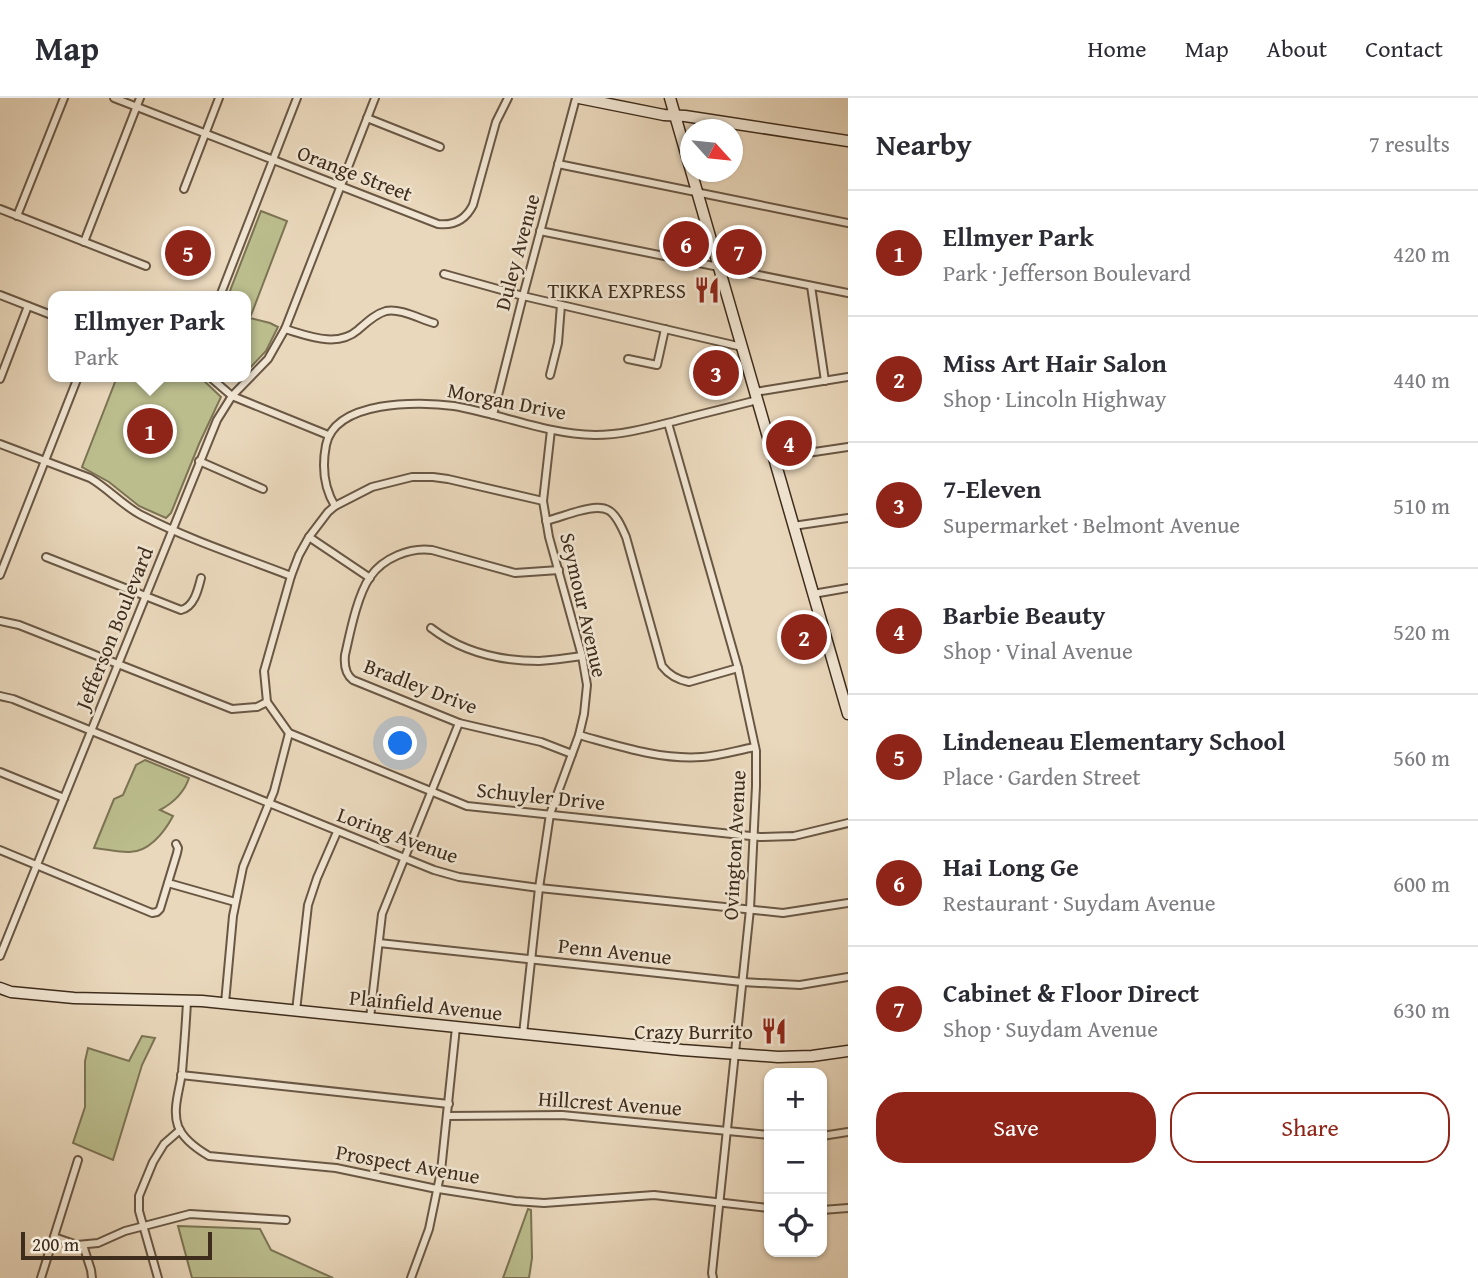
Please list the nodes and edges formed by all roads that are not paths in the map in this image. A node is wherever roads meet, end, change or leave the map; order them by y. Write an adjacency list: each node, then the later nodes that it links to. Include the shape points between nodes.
1 (64, 98): 23 (street)
2 (114, 98): 11 (street, Orange Street)
3 (140, 98): 11 (street)
4 (219, 98): 14 (street)
5 (298, 98): 17 (street)
6 (375, 98): 13 (street, Jefferson Boulevard)
7 (508, 98): 19 (street, Orange Street, via 496,122 473,205 459,221 438,224)
8 (578, 98): 10 (street); 18 (street, Duley Avenue)
9 (670, 98): 12 (street)
10 (592, 99): 12 (street)
11 (137, 107): 14 (street, Orange Street); 26 (street)
12 (674, 116): 15 (street); 21 (street)
13 (367, 118): 16 (street); 19 (street, Jefferson Boulevard)
14 (205, 134): 17 (street, Orange Street); 20 (street)
15 (848, 141)
16 (440, 147)
17 (273, 160): 19 (street, Orange Street); 31 (street)
18 (558, 164): 21 (street); 25 (street, Duley Avenue)
19 (340, 186): 39 (street, Jefferson Boulevard)
20 (184, 189)
21 (695, 192): 24 (street); 28 (street)
22 (0, 209): 23 (street)
23 (17, 216): 26 (street)
24 (848, 223)
25 (540, 231): 28 (street); 34 (street, Duley Avenue)
26 (84, 242): 27 (street)
27 (146, 266)
28 (718, 267): 30 (street); 41 (street)
29 (444, 274): 34 (street)
30 (811, 286): 32 (street); 47 (street)
31 (222, 291)
32 (848, 293)
33 (0, 295): 36 (street)
34 (523, 296): 35 (street); 53 (street, Duley Avenue)
35 (561, 305): 40 (street); 43 (street)
36 (28, 306): 37 (street); 46 (street)
37 (48, 314)
38 (434, 323): 39 (street, via 386,311 351,336 339,339)
39 (285, 329): 44 (street, Jefferson Boulevard, via 268,359)
40 (665, 329): 41 (street); 42 (street, via 657,365)
41 (741, 347): 52 (street)
42 (628, 359)
43 (550, 375)
44 (251, 376)
45 (848, 377): 47 (street, Morgan Drive)
46 (0, 379)
47 (825, 381): 52 (street, Morgan Drive)
48 (76, 382): 60 (street)
49 (216, 382): 51 (street)
50 (246, 382): 51 (street, Jefferson Boulevard)
51 (232, 396): 56 (street); 61 (street, Jefferson Boulevard)
52 (756, 396): 54 (street, Morgan Drive); 59 (street)
53 (493, 415): 55 (street, Morgan Drive); 56 (street, Morgan Drive, via 442,405 379,407 355,413)
54 (668, 423): 55 (street, Morgan Drive, via 615,434); 83 (street, Ovington Avenue)
55 (551, 430): 63 (street, Seymour Avenue)
56 (328, 435): 64 (street, via 324,465)
57 (0, 444): 60 (street)
58 (848, 447): 59 (street)
59 (774, 458): 67 (street)
60 (45, 461): 68 (street, via 90,478 142,516); 72 (street)
61 (199, 461): 62 (street); 68 (street, Jefferson Boulevard)
62 (263, 489)
63 (542, 501): 64 (street, via 449,479 412,477 372,487); 66 (street, Seymour Avenue)
64 (335, 506): 69 (street)
65 (848, 517): 67 (street)
66 (546, 521): 71 (street, Seymour Avenue); 83 (street, via 594,507 612,512 626,537 662,666 689,682)
67 (793, 526): 77 (street)
68 (173, 529): 73 (street); 78 (street, Jefferson Boulevard)
69 (309, 537): 73 (street); 75 (street)
70 (46, 557): 78 (street)
71 (559, 570): 75 (street, Bradley Drive, via 515,573 424,549 388,560); 81 (street, Seymour Avenue)
72 (0, 575)
73 (291, 576): 85 (street, via 264,671)
74 (201, 578): 78 (street, via 195,597 183,610)
75 (370, 578): 87 (street, Bradley Drive, via 345,655 349,677)
76 (848, 588): 77 (street)
77 (813, 594): 86 (street)
78 (145, 596): 82 (street, Jefferson Boulevard)
79 (0, 621): 82 (street)
80 (431, 628): 81 (street, via 480,654 500,658 540,661)
81 (582, 656): 90 (street, Seymour Avenue, via 587,685)
82 (119, 664): 85 (street, via 232,709); 88 (street, Jefferson Boulevard)
83 (738, 668): 91 (street, Ovington Avenue)
84 (0, 696): 88 (street, Loring Avenue)
85 (267, 702): 89 (street)
86 (848, 714)
87 (459, 723): 92 (street, Bradley Drive); 94 (street)
88 (91, 731): 95 (street, Jefferson Boulevard); 96 (street, Loring Avenue)
89 (289, 733): 94 (street, Schuyler Drive); 96 (street)
90 (579, 735): 91 (street, via 666,756 703,757); 92 (street, Seymour Avenue)
91 (755, 747): 100 (street, Ovington Avenue)
92 (572, 754): 97 (street, Seymour Avenue)
93 (0, 772): 95 (street)
94 (431, 790): 97 (street, Schuyler Drive, via 467,806); 103 (street)
95 (64, 798): 104 (street, Jefferson Boulevard)
96 (268, 804): 99 (street, Loring Avenue); 107 (street, via 243,867)
97 (550, 814): 100 (street, Schuyler Drive); 106 (street, Seymour Avenue)
98 (848, 823): 100 (street, Schuyler Drive, via 794,836)
99 (337, 832): 103 (street, Loring Avenue); 118 (street, via 308,905)
100 (754, 837): 109 (street, Ovington Avenue)
101 (176, 844): 105 (street)
102 (0, 850): 104 (street)
103 (404, 858): 106 (street, Loring Avenue, via 459,877); 110 (street, via 382,914)
104 (37, 865): 105 (street, via 152,913 160,909); 111 (street, Jefferson Boulevard)
105 (168, 883): 107 (street)
106 (539, 888): 109 (street, Loring Avenue); 112 (street, Seymour Avenue)
107 (235, 902): 117 (street)
108 (848, 903): 109 (street, Loring Avenue, via 783,913)
109 (750, 909): 114 (street, Ovington Avenue)
110 (379, 943): 112 (street, Penn Avenue); 119 (street)
111 (0, 956)
112 (531, 960): 114 (street, Penn Avenue); 121 (street, Seymour Avenue)
113 (848, 977): 114 (street, Penn Avenue, via 800,985)
114 (742, 982): 123 (street, Ovington Avenue)
115 (0, 988): 116 (street, Plainfield Avenue, via 74,998)
116 (187, 1001): 117 (street, Plainfield Avenue); 124 (street)
117 (225, 1003): 118 (street, Plainfield Avenue)
118 (296, 1011): 119 (street, Plainfield Avenue)
119 (370, 1018): 120 (street, Plainfield Avenue)
120 (456, 1027): 121 (street, Plainfield Avenue); 125 (street)
121 (523, 1034): 123 (street, Plainfield Avenue)
122 (848, 1051): 123 (street, Plainfield Avenue, via 778,1057)
123 (734, 1054): 128 (street, Ovington Avenue)
124 (181, 1075): 125 (street); 127 (street, via 176,1110)
125 (449, 1104): 126 (street)
126 (447, 1116): 128 (street, Hillcrest Avenue, via 562,1115); 133 (street)
127 (180, 1130): 133 (street, Prospect Avenue, via 209,1156 336,1168); 139 (street, via 164,1144 139,1196)
128 (727, 1130): 130 (street, Hillcrest Avenue); 134 (street, Ovington Avenue)
129 (848, 1132): 131 (street)
130 (764, 1134)
131 (827, 1135)
132 (78, 1160): 140 (street)
133 (437, 1188): 134 (street, Prospect Avenue, via 544,1203 654,1195); 145 (street, via 427,1236)
134 (720, 1203): 135 (street, Prospect Avenue); 146 (street, Ovington Avenue)
135 (764, 1207)
136 (848, 1208): 137 (street)
137 (827, 1210)
138 (286, 1220): 139 (street, via 190,1214)
139 (143, 1227): 141 (street); 144 (street)
140 (54, 1237): 141 (street); 142 (street)
141 (83, 1245): 143 (street)
142 (41, 1278)
143 (92, 1278)
144 (158, 1278)
145 (411, 1278)
146 (713, 1278)

